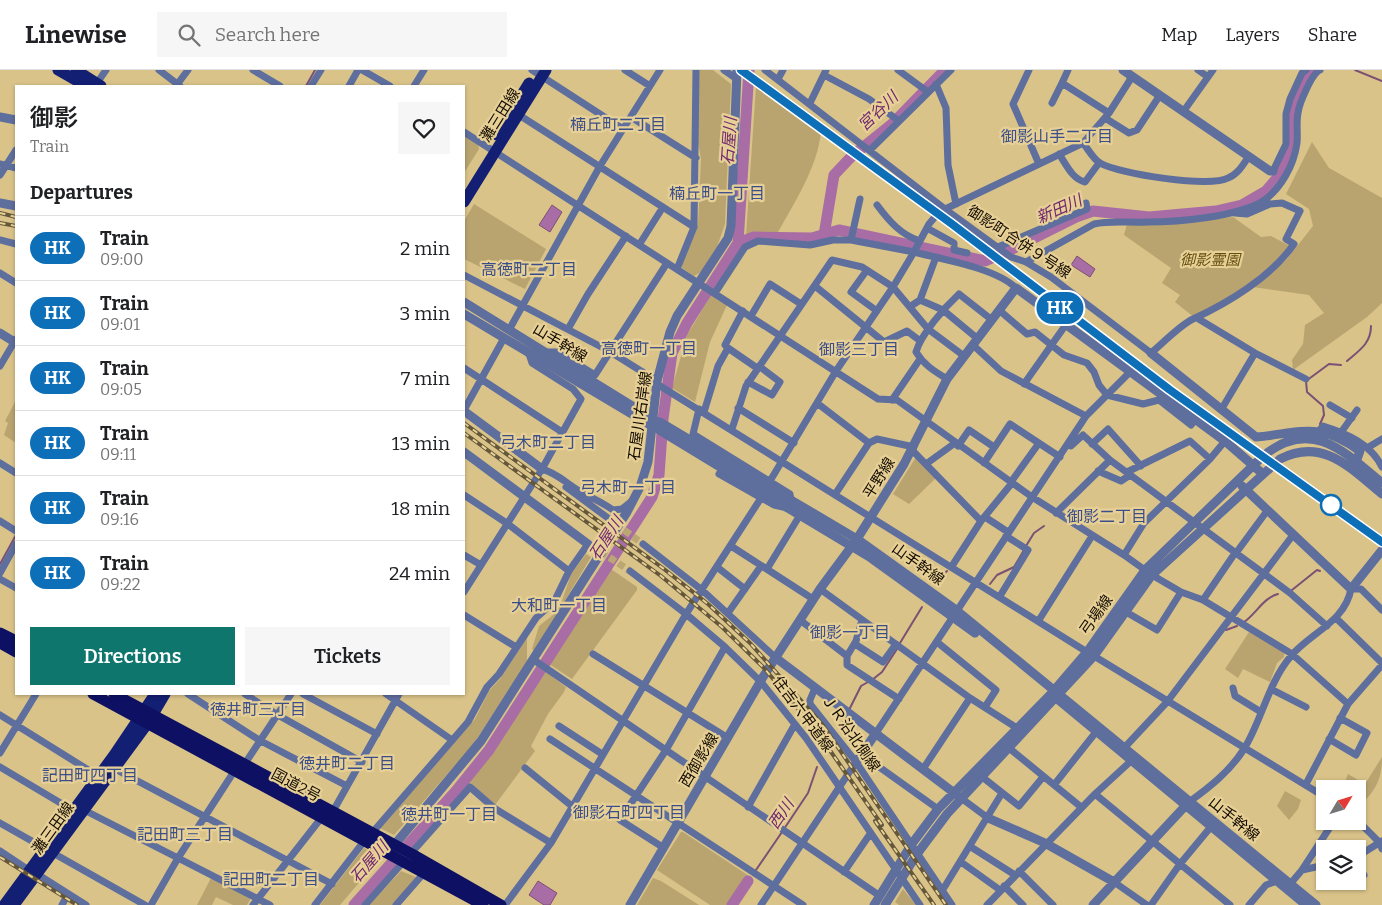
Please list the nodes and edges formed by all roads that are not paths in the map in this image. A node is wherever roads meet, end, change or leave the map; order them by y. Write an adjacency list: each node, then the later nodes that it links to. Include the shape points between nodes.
1 (58, 70): 34 (main road)
2 (76, 70): 34 (main road)
3 (106, 70): 34 (street)
4 (159, 70): 35 (street)
5 (188, 70): 36 (street)
6 (253, 70): 37 (street)
7 (321, 70): 38 (street)
8 (358, 70): 39 (street)
9 (362, 70): 40 (street)
10 (424, 70): 41 (street)
11 (625, 70): 42 (street)
12 (660, 70): 42 (street)
13 (696, 70): 62 (street)
14 (724, 70): 28 (street)
15 (766, 70): 31 (street, 御影町合併９号線)
16 (783, 70): 31 (street)
17 (898, 70): 43 (street)
18 (952, 70): 33 (street)
19 (1029, 70): 64 (street, via 1012,104)
20 (1068, 70): 32 (street)
21 (1198, 70): 29 (street)
22 (1213, 70): 29 (street)
23 (1320, 70): 30 (street)
24 (539, 72): 48 (main road, 灘三田線); 54 (street); 58 (main road, 灘三田線)
25 (825, 72): 45 (street); 53 (street)
26 (1128, 72): 44 (street); 49 (street, via 1130,80)
27 (1303, 72): 30 (street); 67 (street, via 1290,99 1286,114 1286,144)
28 (737, 74): 99 (street, 石屋川右岸線, via 731,226 728,238)
29 (1208, 77): 47 (street)
30 (1312, 78): 80 (street, via 1298,111 1296,146 1286,175 1263,201)
31 (778, 79): 45 (street, 御影町合併９号線)
32 (1062, 83): 46 (street); 49 (street)
33 (936, 84): 43 (street); 74 (street, via 946,108 948,165)
34 (95, 85)
35 (177, 85)
36 (179, 85)
37 (278, 85)
38 (312, 85)
39 (350, 85)
40 (388, 85)
41 (415, 85)
42 (650, 86): 51 (street)
43 (926, 90): 53 (street)
44 (1160, 95): 47 (street); 49 (street, via 1137,130 1128,133)
45 (810, 103): 57 (street, 御影町合併９号線)
46 (1052, 103)
47 (1183, 112): 61 (street)
48 (518, 115): 58 (main road, 灘三田線); 66 (street)
49 (1107, 115): 56 (street)
50 (0, 117): 52 (street)
51 (631, 117): 54 (street); 62 (street)
52 (15, 120)
53 (899, 121): 57 (street)
54 (623, 129): 66 (street)
55 (465, 133): 58 (street)
56 (1083, 143): 60 (street); 63 (street)
57 (868, 149): 79 (street, 御影町合併９号線)
58 (492, 150): 69 (main road, 灘三田線); 71 (main road, 灘三田線); 75 (street)
59 (15, 151): 65 (street)
60 (1059, 154): 63 (street, via 1082,182); 64 (street)
61 (1249, 156): 63 (street, via 1240,170 1216,182 1138,173); 67 (street)
62 (696, 158): 81 (street)
63 (1099, 163)
64 (1039, 164): 74 (street)
65 (3, 165): 68 (street)
66 (600, 166): 75 (street); 78 (street)
67 (1273, 171)
68 (0, 175)
69 (465, 186)
70 (860, 199): 84 (street)
71 (465, 200)
72 (1086, 202): 89 (street, via 1087,209)
73 (0, 203): 77 (street)
74 (956, 204): 79 (street)
75 (577, 205): 83 (street); 107 (street)
76 (877, 205): 88 (street)
77 (15, 206)
78 (663, 207): 81 (street); 87 (street)
79 (942, 210): 82 (street); 89 (street, 御影町合併９号線)
80 (1234, 213): 92 (street, via 1155,222 1094,224); 115 (street, via 1247,214 1270,204 1282,203 1300,211 1286,239 1294,244 1285,257 1251,285)
81 (694, 227): 94 (street)
82 (927, 228): 88 (street); 90 (street, via 954,243 954,250)
83 (626, 236): 87 (street); 119 (street)
84 (852, 236): 88 (street); 103 (street, via 810,245 758,241 745,247)
85 (0, 240): 86 (street)
86 (15, 244)
87 (639, 245): 93 (street)
88 (917, 247): 91 (street); 101 (street)
89 (1000, 248): 92 (street, 御影町合併９号線, via 1011,257)
90 (968, 253)
91 (936, 257): 102 (street, via 997,275); 104 (street)
92 (1026, 262): 133 (street, 御影町合併９号線, via 1051,277)
93 (667, 263): 94 (street); 131 (street)
94 (677, 269): 99 (street)
95 (867, 270): 100 (street, via 832,260); 101 (street); 112 (street, via 851,292)
96 (0, 273): 98 (street)
97 (465, 276): 107 (street)
98 (15, 282)
99 (702, 285): 103 (street); 147 (street, 石屋川右岸線, via 677,316 670,332)
100 (815, 286): 106 (street); 118 (street)
101 (893, 287): 108 (street); 112 (street)
102 (1016, 288): 110 (street, 平野線); 117 (street)
103 (714, 293): 111 (street)
104 (920, 300): 108 (street); 109 (street)
105 (465, 303): 121 (street, 山手幹線)
106 (802, 304): 114 (street, via 770,284); 123 (street)
107 (522, 306): 119 (street); 121 (street)
108 (911, 306): 120 (street)
109 (943, 310): 116 (street, via 961,294); 120 (street); 127 (street)
110 (999, 310): 116 (street, 平野線); 129 (street, via 1027,334 1035,332)
111 (743, 311): 114 (street); 130 (street, via 726,345)
112 (877, 311): 118 (street)
113 (465, 315): 124 (street, 山手幹線)
114 (751, 316): 123 (street)
115 (1197, 318): 133 (street); 134 (street)
116 (992, 320): 127 (street, 平野線)
117 (1067, 323): 129 (street); 142 (street)
118 (866, 327): 126 (street, via 884,342 907,331); 141 (street)
119 (568, 329): 131 (street)
120 (928, 329): 126 (street); 136 (street)
121 (509, 330): 132 (street, 山手幹線)
122 (0, 333): 125 (street)
123 (780, 334): 139 (street); 141 (street)
124 (504, 338): 135 (street, 山手幹線); 143 (street)
125 (15, 340)
126 (919, 340): 137 (street, via 916,352)
127 (975, 342): 136 (street, 平野線); 148 (street, via 995,368)
128 (15, 343): 138 (street)
129 (1051, 344): 148 (street); 149 (street, via 1064,355 1086,363)
130 (728, 348): 139 (street); 155 (street)
131 (609, 351): 132 (street, via 595,374 558,352); 147 (street)
132 (545, 352): 163 (street, 山手幹線)
133 (1151, 353): 156 (street, 御影町合併９号線)
134 (1255, 353): 145 (street); 156 (street)
135 (529, 354): 163 (street, 山手幹線); 166 (street, via 532,363 573,389 581,398)
136 (964, 356): 144 (street, 平野線)
137 (920, 359): 144 (street); 150 (street)
138 (0, 366)
139 (758, 367): 146 (street); 146 (street, via 780,382 772,395)
140 (465, 369): 143 (street)
141 (836, 371): 150 (street, via 878,399); 151 (street)
142 (1130, 372): 149 (street); 161 (street)
143 (481, 378): 153 (street); 166 (street)
144 (947, 379): 162 (street, 平野線)
145 (1306, 379)
146 (748, 382): 154 (street)
147 (659, 384): 155 (street); 163 (street, 石屋川右岸線)
148 (1024, 384): 159 (street)
149 (1107, 395): 159 (street); 161 (street, via 1144,404 1159,400 1191,424)
150 (892, 400): 162 (street, via 897,400)
151 (817, 403): 170 (street); 171 (street)
152 (1330, 405): 160 (street)
153 (465, 408)
154 (738, 408): 164 (street); 170 (street)
155 (702, 410): 164 (street); 180 (street, via 693,434)
156 (1221, 410): 165 (street, 御影町合併９号線, via 1256,437)
157 (1357, 410): 160 (street)
158 (465, 411): 192 (street)
159 (1086, 416): 174 (street)
160 (1352, 418): 167 (street)
161 (1196, 420): 169 (street)
162 (926, 422): 173 (street); 177 (street, 平野線)
163 (656, 424): 207 (street, 石屋川右岸線, via 648,462); 209 (street, 山手幹線, bridge)
164 (732, 428): 184 (street)
165 (1319, 431): 167 (street, via 1323,426); 186 (street, 御影町合併９号線, via 1333,434 1360,451)
166 (562, 432): 192 (street)
167 (1342, 432): 178 (street)
168 (1382, 439): 178 (street)
169 (1225, 441): 182 (street); 189 (street)
170 (794, 443): 184 (street)
171 (869, 443): 177 (street, via 877,439); 201 (street)
172 (1038, 443): 176 (street, via 1010,424); 181 (street); 198 (street)
173 (957, 444): 176 (street, via 969,430); 185 (street); 188 (street)
174 (1068, 444): 175 (street, via 1071,446 1083,435); 181 (street)
175 (1092, 444): 183 (street); 190 (street, via 1108,429)
176 (994, 447): 185 (street)
177 (913, 448): 188 (street); 213 (street, 平野線)
178 (1367, 448): 191 (street)
179 (465, 453): 204 (street)
180 (730, 456): 197 (street); 206 (street, via 719,474)
181 (1060, 457): 205 (street)
182 (1210, 459): 190 (street, via 1190,441); 208 (street)
183 (1110, 460): 193 (street); 195 (street)
184 (783, 461): 197 (street); 201 (street)
185 (984, 462): 198 (street)
186 (1356, 462): 189 (street, 弓場線, via 1338,447 1311,438 1277,445); 199 (street, 弓場線)
187 (0, 463): 194 (street)
188 (926, 464): 214 (street)
189 (1254, 465): 196 (street); 200 (street, 弓場線)
190 (1141, 466): 195 (street)
191 (1382, 467)
192 (542, 469): 204 (street); 207 (street, via 594,496 612,510); 215 (street)
193 (1098, 471): 195 (street, via 1121,481); 211 (street)
194 (15, 472)
195 (1128, 473): 208 (street)
196 (1263, 474): 200 (street, 弓場線); 202 (street, 弓場線, via 1280,459 1307,450 1333,457)
197 (770, 481): 209 (street, via 790,494)
198 (1012, 483): 205 (street); 214 (street)
199 (1382, 483)
200 (1241, 486): 210 (street); 218 (street, 弓場線)
201 (836, 493): 213 (street)
202 (1382, 494)
203 (465, 496): 217 (street)
204 (523, 497): 217 (street); 225 (street)
205 (1032, 497): 211 (street); 220 (street)
206 (761, 498): 209 (street, via 774,505); 227 (street)
207 (633, 500): 279 (street, 石屋川右岸線)
208 (1167, 502): 218 (street); 230 (street, via 1144,523)
209 (789, 504): 212 (street, 山手幹線); 223 (street, 山手幹線)
210 (1267, 511): 221 (street); 228 (street)
211 (1056, 513): 222 (street)
212 (800, 515): 223 (street, 山手幹線); 235 (street)
213 (871, 516): 223 (street, 平野線); 233 (street)
214 (983, 519): 220 (street); 233 (street)
215 (612, 520)
216 (0, 521): 219 (street)
217 (508, 524): 232 (street); 236 (street)
218 (1198, 526): 228 (street); 239 (street, 弓場線)
219 (15, 530)
220 (1007, 534): 242 (street); 250 (street, via 1025,548)
221 (1293, 534): 240 (street); 248 (street)
222 (1092, 536): 230 (street); 263 (street)
223 (854, 542): 245 (street, 平野線); 256 (street, 山手幹線)
224 (643, 544): 247 (street, ＪＲ沿北側線)
225 (590, 545): 236 (street)
226 (15, 546): 238 (street)
227 (730, 546): 234 (street); 235 (street)
228 (1236, 553): 240 (street); 252 (street)
229 (1381, 553): 248 (street)
230 (1124, 555): 239 (street)
231 (465, 556): 232 (street)
232 (481, 565): 246 (street)
233 (952, 566): 242 (street)
234 (717, 567): 244 (street); 247 (street)
235 (764, 567): 244 (street); 251 (street)
236 (569, 571): 272 (street, via 554,602 536,618)
237 (630, 571): 257 (street, 住吉六甲道線)
238 (0, 573)
239 (1148, 573): 249 (street); 254 (street, 弓場線); 275 (street, 弓場線)
240 (1264, 574): 259 (street); 264 (street)
241 (0, 579): 243 (street)
242 (975, 581): 250 (street); 256 (street)
243 (15, 587)
244 (744, 589): 255 (street)
245 (820, 589): 251 (street, 平野線); 262 (street)
246 (465, 590)
247 (702, 590): 255 (street, ＪＲ沿北側線); 257 (street)
248 (1351, 590): 253 (street, via 1361,590); 260 (street, via 1349,600)
249 (1181, 592): 252 (street); 254 (street, via 1157,630)
250 (1000, 596): 263 (street)
251 (813, 599): 261 (street, 平野線)
252 (1203, 600): 259 (street)
253 (1382, 610)
254 (1126, 612): 275 (street, 弓場線)
255 (728, 613): 278 (street, ＪＲ沿北側線)
256 (954, 613): 267 (street); 287 (street, 山手幹線)
257 (686, 614): 271 (street, 住吉六甲道線); 283 (street)
258 (465, 616): 272 (street)
259 (1230, 618): 276 (street); 300 (street)
260 (1336, 618): 264 (street); 281 (street)
261 (800, 620): 277 (street); 278 (street, 平野線)
262 (862, 620): 269 (street); 270 (street)
263 (1039, 620): 275 (street)
264 (1326, 626): 276 (street)
265 (0, 633): 266 (highway)
266 (15, 640)
267 (937, 642): 280 (street); 302 (street, via 996,690)
268 (0, 643): 273 (highway)
269 (855, 644): 270 (street, via 884,662); 277 (street)
270 (896, 644): 280 (street)
271 (725, 646): 282 (street, 住吉六甲道線); 304 (street)
272 (516, 647): 322 (street, via 500,674 487,687 468,722)
273 (15, 651)
274 (593, 654): 283 (street)
275 (1091, 654): 287 (street, 弓場線); 300 (street)
276 (1292, 654): 286 (street); 301 (street)
277 (847, 656): 299 (street, via 847,665)
278 (776, 658): 282 (street, 平野線); 284 (street, ＪＲ沿北側線)
279 (537, 662): 310 (street); 379 (street, 石屋川右岸線)
280 (922, 663): 298 (street); 299 (street)
281 (1382, 664): 301 (street)
282 (761, 682): 311 (street, 住吉六甲道線); 318 (street, 西御影線)
283 (643, 686): 304 (street); 310 (street)
284 (815, 688): 316 (street); 329 (street, ＪＲ沿北側線, via 810,704)
285 (1233, 688): 305 (street, via 1235,696)
286 (1271, 689): 303 (street); 305 (street)
287 (1055, 693): 314 (street, 弓場線); 315 (street, 山手幹線); 323 (street, 山手幹線); 324 (street, 弓場線)
288 (35, 695): 312 (street)
289 (95, 695): 308 (highway, 国道2号)
290 (115, 695): 308 (highway, 国道2号)
291 (155, 695): 308 (main road, 灘三田線)
292 (164, 695): 308 (main road, 灘三田線)
293 (190, 695): 321 (street)
294 (247, 695): 306 (street)
295 (290, 695): 306 (street)
296 (305, 695): 317 (street)
297 (398, 697): 317 (street); 322 (street)
298 (970, 698): 302 (street); 337 (street)
299 (898, 699): 316 (street)
300 (1167, 702): 323 (street); 325 (street)
301 (1348, 704): 309 (street)
302 (985, 707): 314 (street)
303 (1306, 707)
304 (686, 712): 318 (street); 326 (street)
305 (1260, 712): 325 (street)
306 (276, 714): 321 (street); 331 (street)
307 (0, 715): 312 (street)
308 (146, 717): 333 (highway, 国道2号); 336 (main road, 灘三田線); 338 (main road, 灘三田線)
309 (1340, 718): 320 (street); 320 (street, via 1367,732 1356,754)
310 (623, 720): 326 (street); 328 (street)
311 (795, 724): 345 (street, 住吉六甲道線); 354 (street)
312 (16, 726): 327 (street); 338 (street)
313 (559, 726): 328 (street)
314 (1017, 728): 347 (street, 弓場線)
315 (1096, 732): 330 (street, 山手幹線); 343 (street)
316 (876, 733): 329 (street); 337 (street)
317 (377, 734): 331 (street)
318 (728, 738): 340 (street, 西御影線)
319 (550, 739): 335 (street)
320 (1329, 739): 342 (street)
321 (259, 740): 333 (street); 344 (street)
322 (452, 740): 367 (street)
323 (1126, 747): 352 (street, 山手幹線)
324 (1009, 748): 339 (street, 弓場線); 341 (street)
325 (1245, 748): 342 (street); 352 (street, via 1223,775)
326 (666, 750): 340 (street); 350 (street)
327 (0, 753)
328 (602, 754): 335 (street)
329 (859, 758): 345 (street); 356 (street); 373 (street, ＪＲ沿北側線)
330 (1131, 760): 349 (street); 352 (street, 山手幹線)
331 (362, 762): 344 (street)
332 (0, 767): 357 (street)
333 (239, 767): 358 (highway, 国道2号); 359 (street)
334 (526, 768): 353 (street)
335 (594, 768): 350 (street); 353 (street)
336 (114, 769): 357 (main road, 灘三田線); 359 (street)
337 (923, 769): 347 (street)
338 (98, 776): 357 (main road, 灘三田線)
339 (981, 776): 348 (street); 351 (street, 弓場線)
340 (704, 777): 354 (street); 362 (street, 西御影線)
341 (1043, 777): 343 (street); 348 (street, via 1018,806)
342 (1306, 784): 346 (street)
343 (1054, 785): 355 (street)
344 (347, 786): 358 (street)
345 (839, 788): 366 (street, 住吉六甲道線); 370 (street)
346 (1316, 790)
347 (953, 792): 351 (street); 356 (street, 弓場線)
348 (1002, 793): 360 (street)
349 (1095, 794): 355 (street); 368 (street)
350 (636, 796): 362 (street); 375 (street, via 620,820)
351 (961, 798): 360 (street); 380 (street, 弓場線)
352 (1187, 804): 363 (street, 山手幹線); 368 (street)
353 (573, 807): 369 (street)
354 (748, 807): 370 (street)
355 (1081, 807): 371 (street)
356 (938, 809): 373 (street, 弓場線)
357 (79, 811): 377 (main road, 灘三田線); 381 (street)
358 (327, 815): 367 (highway, 国道2号); 382 (street)
359 (204, 818): 381 (street); 382 (street)
360 (988, 818): 371 (street); 374 (street)
361 (0, 823): 377 (street)
362 (678, 824): 375 (street, 西御影線); 396 (street)
363 (1212, 825): 384 (street); 392 (street, 山手幹線); 394 (street, 山手幹線)
364 (1366, 829): 372 (street)
365 (1328, 830): 386 (street)
366 (870, 834): 389 (street); 391 (street, 住吉六甲道線)
367 (368, 837): 379 (highway, 国道2号); 395 (street)
368 (1151, 841): 384 (street); 393 (street)
369 (551, 843): 379 (street, via 494,808 470,787); 415 (street)
370 (803, 843): 389 (street); 396 (street)
371 (1046, 843): 390 (street); 393 (street)
372 (1381, 844): 378 (street)
373 (911, 845): 380 (street, ＪＲ沿北側線); 391 (street, 弓場線)
374 (971, 846): 383 (street); 390 (street)
375 (664, 848): 416 (street, 西御影線)
376 (0, 851): 387 (street)
377 (49, 851): 387 (main road, 灘三田線); 406 (street)
378 (1366, 852)
379 (400, 853): 388 (highway, 国道2号); 411 (street); 414 (highway, 国道2号)
380 (917, 854): 391 (street, 弓場線); 398 (street, ＪＲ沿北側線)
381 (178, 858): 401 (street); 407 (street)
382 (289, 861): 395 (street); 401 (street)
383 (961, 862): 397 (street); 398 (street)
384 (1180, 864): 428 (street); 429 (street)
385 (1316, 867): 386 (street)
386 (1302, 870): 394 (street)
387 (33, 872): 399 (street); 402 (main road, 灘三田線); 403 (main road, 灘三田線)
388 (424, 872): 412 (street); 413 (highway, 国道2号)
389 (844, 872): 400 (street)
390 (1017, 873): 397 (street); 425 (street)
391 (899, 875): 400 (street, 弓場線); 420 (street, 弓場線); 421 (street, 住吉六甲道線)
392 (1277, 881): 430 (street, via 1266,885); 431 (street, 山手幹線)
393 (1114, 882): 426 (street); 427 (street)
394 (1291, 883): 432 (street, 山手幹線)
395 (332, 884): 410 (street)
396 (774, 886): 417 (street); 418 (street)
397 (1002, 888): 423 (street); 424 (street)
398 (942, 891): 422 (street, ＪＲ沿北側線)
399 (68, 894): 404 (street); 405 (street)
400 (880, 896): 419 (street, 弓場線)
401 (258, 898): 408 (street); 409 (street)
402 (4, 905)
403 (14, 905)
404 (62, 905)
405 (86, 905)
406 (144, 905)
407 (151, 905)
408 (253, 905)
409 (270, 905)
410 (315, 905)
411 (365, 905)
412 (396, 905)
413 (483, 905)
414 (501, 905)
415 (505, 905)
416 (630, 905)
417 (761, 905)
418 (802, 905)
419 (874, 905)
420 (885, 905)
421 (920, 905)
422 (952, 905)
423 (987, 905)
424 (1023, 905)
425 (1053, 905)
426 (1093, 905)
427 (1147, 905)
428 (1151, 905)
429 (1230, 905)
430 (1250, 905)
431 (1306, 905)
432 (1316, 905)

